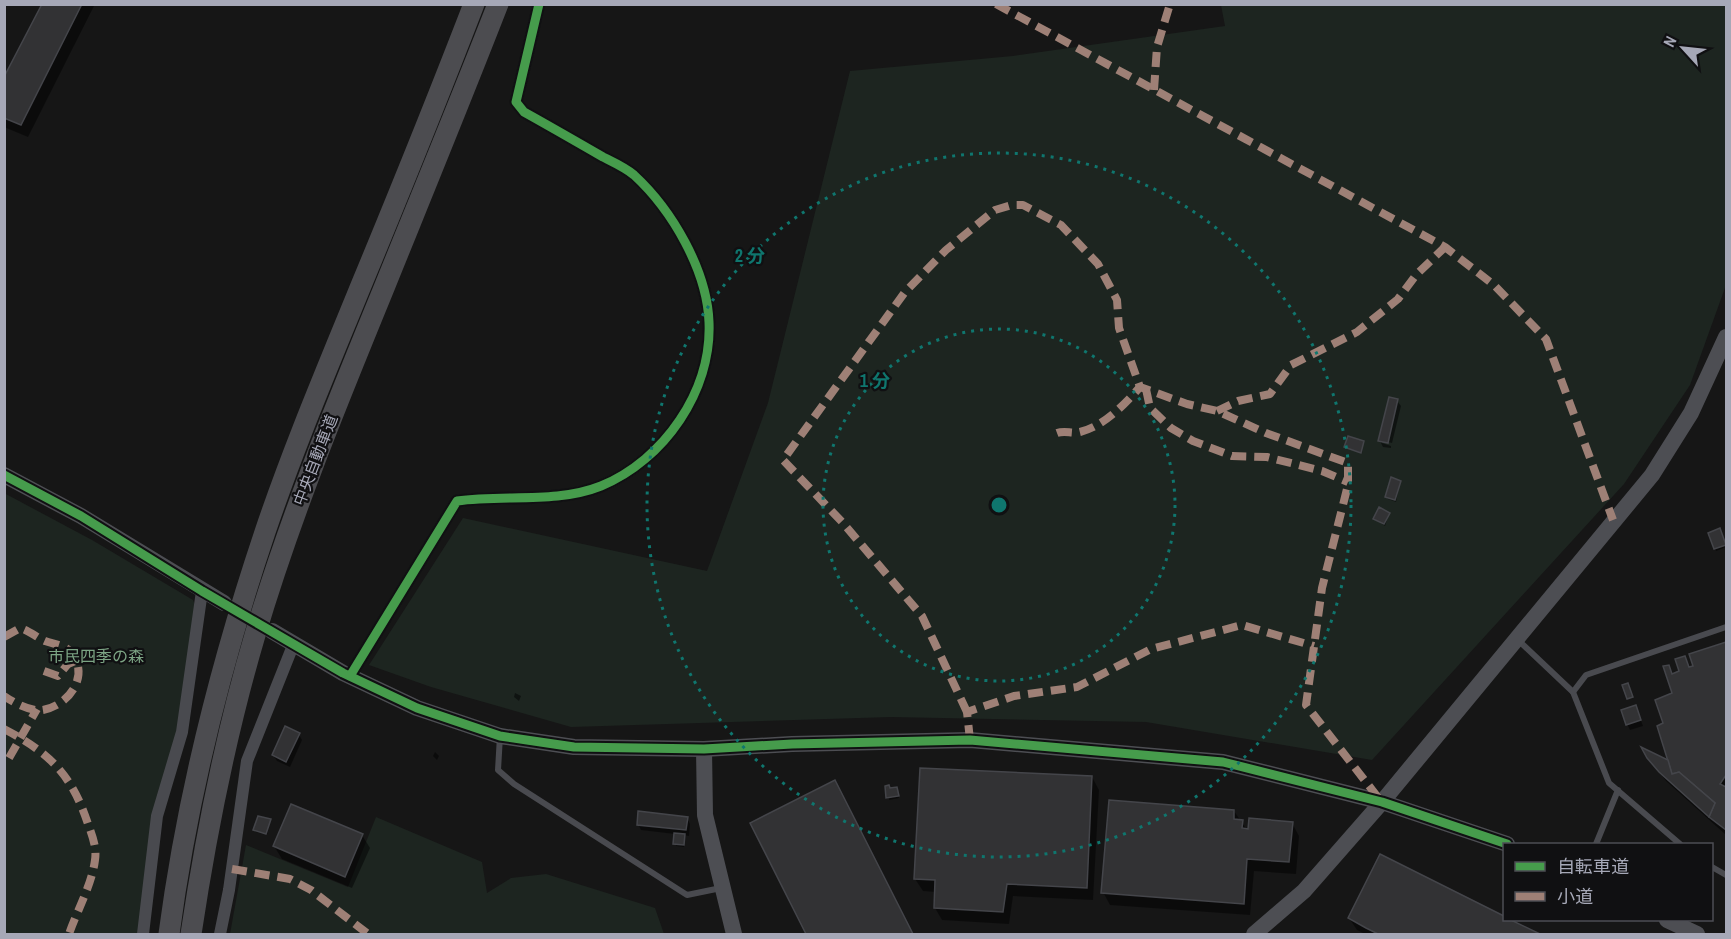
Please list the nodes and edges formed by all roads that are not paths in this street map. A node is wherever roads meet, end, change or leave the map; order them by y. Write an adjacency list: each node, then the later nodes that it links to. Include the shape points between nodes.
1 (474, 4): 24 (highway, 中央自動車道, via 265,531 201,754 178,866)
2 (498, 4): 25 (highway, 中央自動車道, via 323,436 286,538 255,636 224,757)
3 (539, 4): 12 (street, via 516,102 524,112 633,174 659,204 681,235 701,279 710,320 708,352 686,413 653,454 631,470 598,487 568,494 457,501)
4 (1726, 337): 10 (street, via 1691,413 1652,475)
5 (4, 475): 6 (street, via 81,516)
6 (202, 591): 7 (street); 23 (street, via 182,732 158,816)
7 (224, 603)
8 (1726, 627): 13 (lane, via 1586,675)
9 (272, 631): 11 (street)
10 (1517, 638): 13 (lane); 17 (street)
11 (294, 643): 12 (street); 26 (street, via 247,761)
12 (350, 676): 14 (street, via 417,708)
13 (1573, 692): 16 (lane, via 1609,783)
14 (500, 736): 15 (street, via 574,747); 21 (lane, via 498,770 514,784 687,895)
15 (704, 749): 17 (street, via 970,740 1222,762); 21 (street, via 705,815)
16 (1618, 790): 19 (lane); 20 (lane)
17 (1382, 802): 18 (street); 28 (street, via 1304,891)
18 (1504, 843)
19 (1596, 843)
20 (1679, 843)
21 (724, 888): 27 (street)
22 (1669, 921): 29 (street)
23 (143, 934)
24 (169, 934)
25 (191, 934)
26 (220, 934)
27 (734, 934)
28 (1254, 934)
29 (1697, 934)

